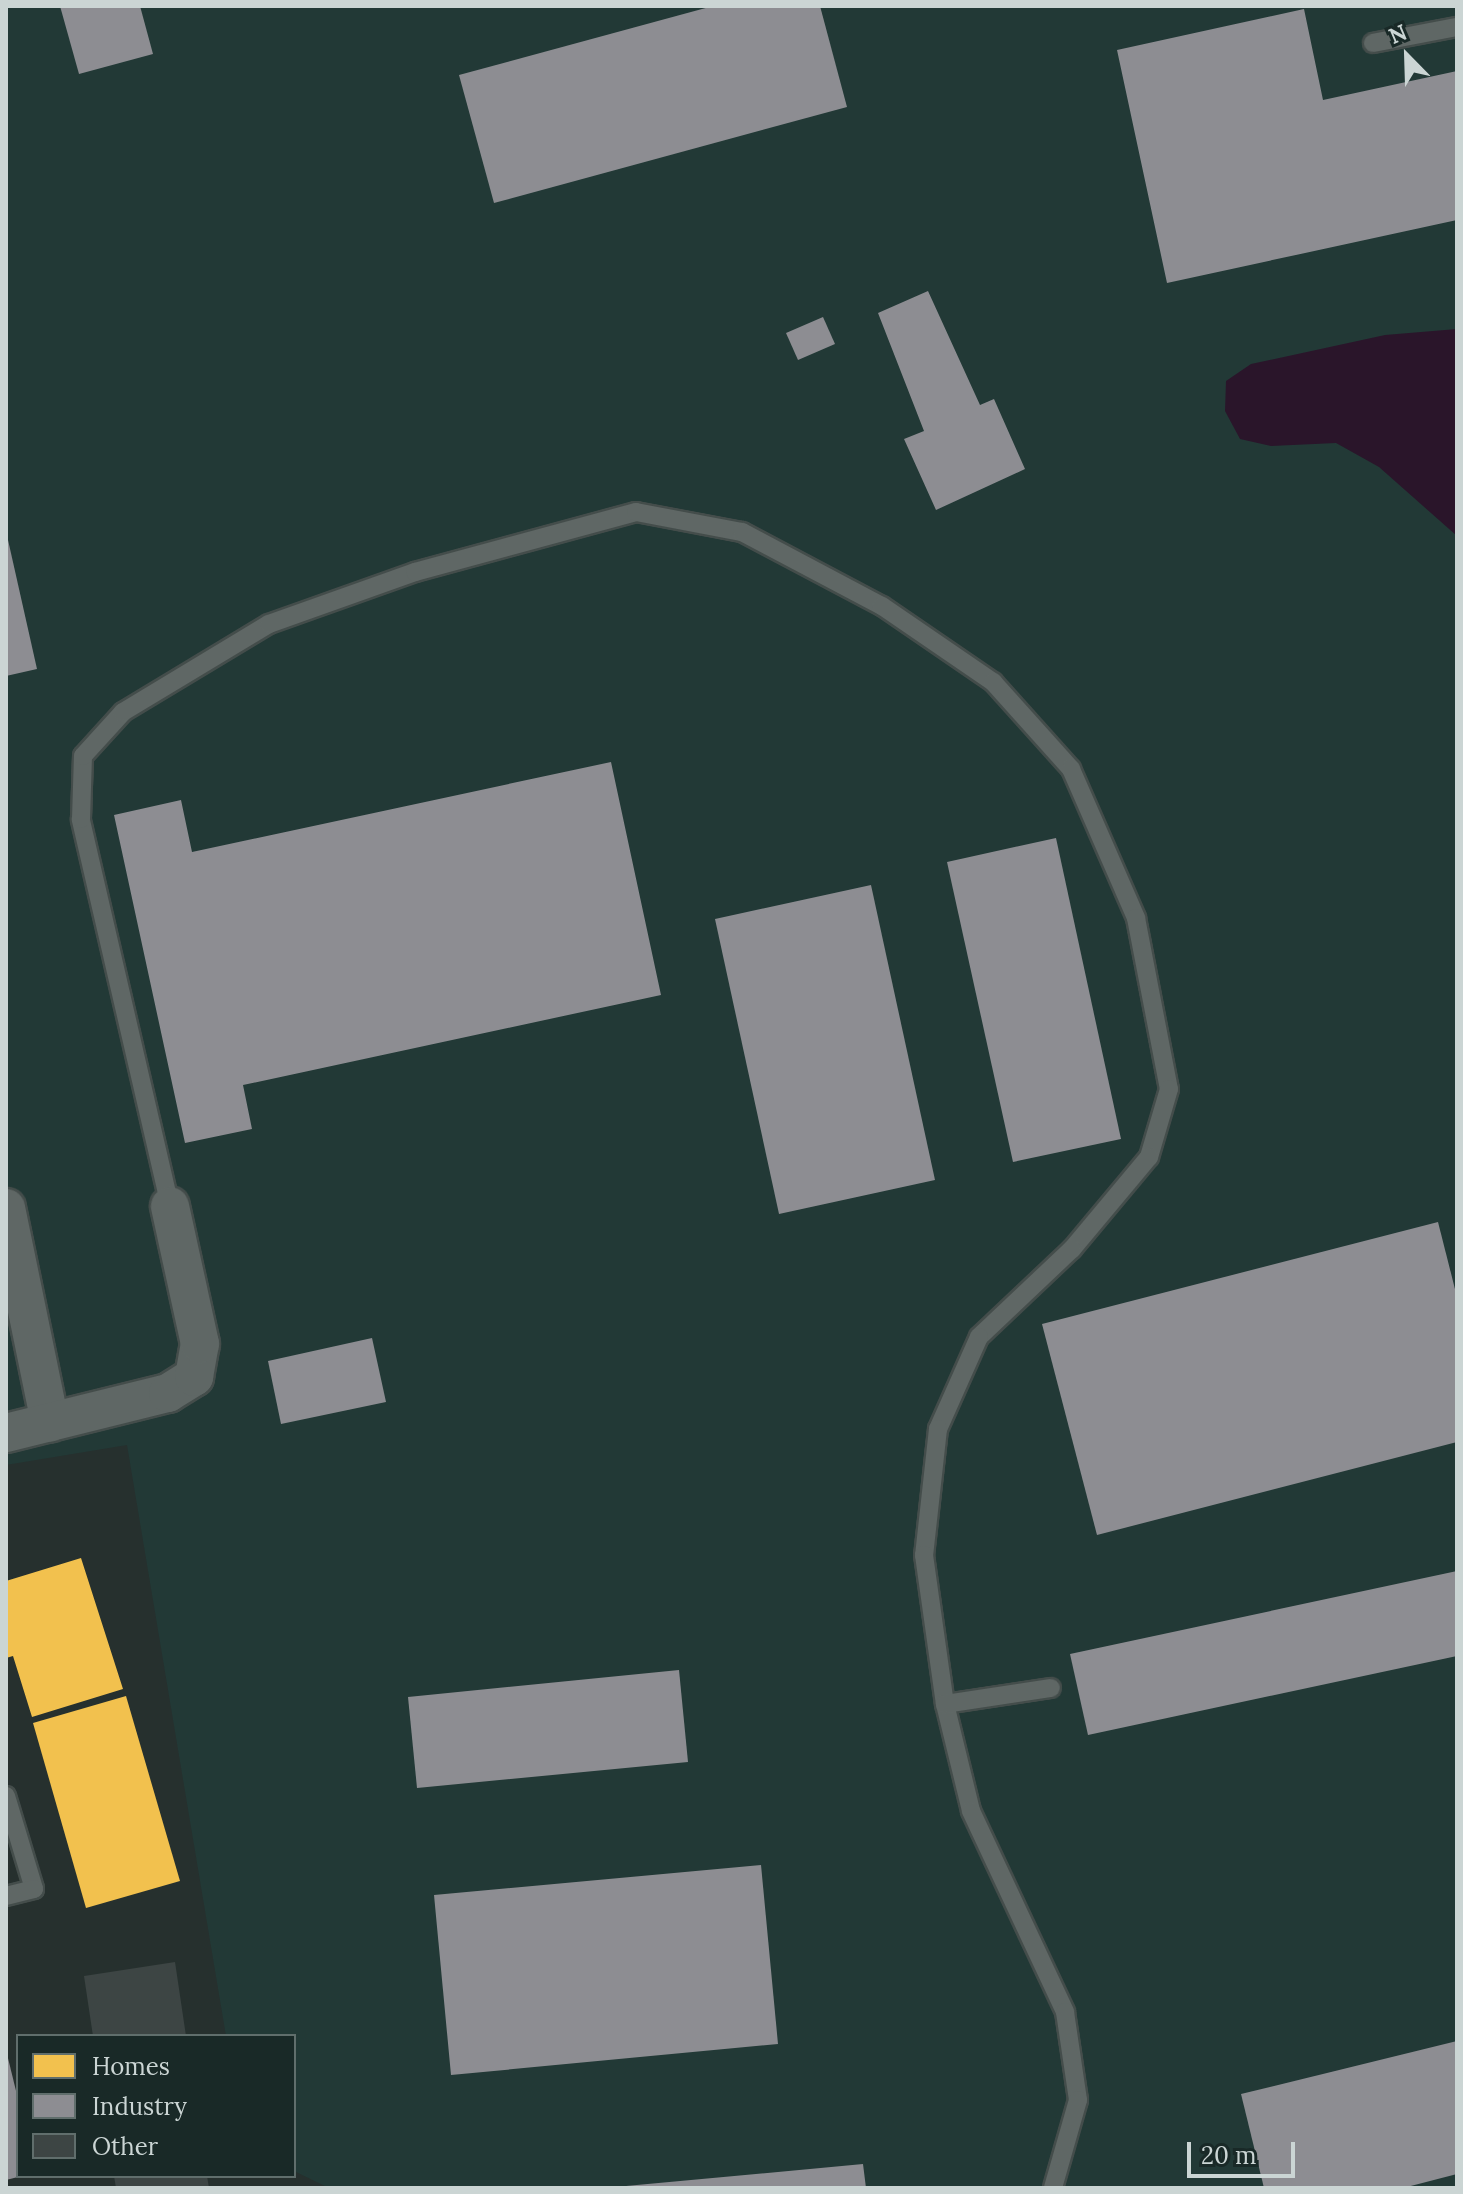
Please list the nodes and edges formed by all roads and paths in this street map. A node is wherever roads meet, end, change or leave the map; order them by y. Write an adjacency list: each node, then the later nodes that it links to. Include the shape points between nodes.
1 (1457, 27): 2 (lane)
2 (1373, 43)
3 (170, 1206): 5 (street, via 200,1344 194,1377 168,1393); 8 (lane, via 81,819 83,756 123,712 269,624 415,572 636,512 742,532 882,606 993,682 1071,769 1136,918 1169,1089 1149,1157 1072,1249 979,1337 938,1429 924,1555)
4 (6, 1208): 5 (street)
5 (50, 1423): 6 (street)
6 (6, 1433)
7 (1051, 1688): 8 (lane)
8 (945, 1704): 11 (lane, via 971,1811 1065,2012 1078,2100)
9 (6, 1796): 10 (lane, via 34,1889)
10 (6, 1896)
11 (1053, 2188)

